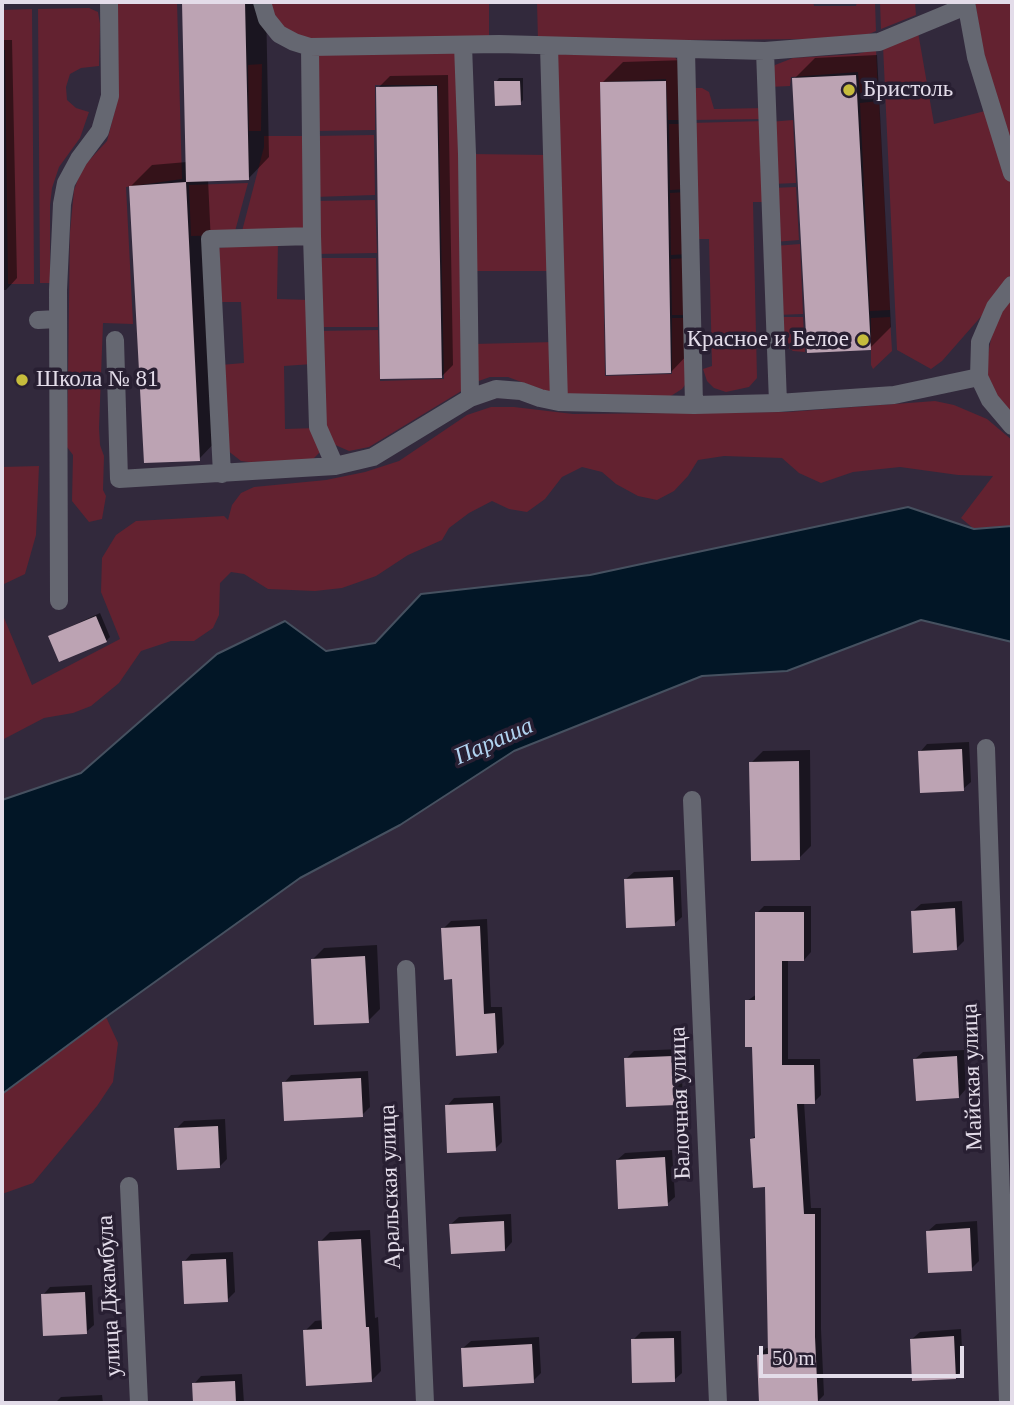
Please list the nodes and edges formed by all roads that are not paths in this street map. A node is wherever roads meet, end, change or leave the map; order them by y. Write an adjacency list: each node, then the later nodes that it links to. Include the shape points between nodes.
1 (109, 2): 12 (street, via 110,96 100,131 66,184)
2 (262, 2): 6 (street, via 267,19 279,34)
3 (966, 4): 8 (street, via 879,42); 9 (street, via 976,57)
4 (463, 45): 5 (street); 6 (street); 16 (street)
5 (549, 46): 7 (street); 17 (street)
6 (310, 47): 10 (street)
7 (686, 50): 8 (street); 19 (street)
8 (765, 51): 18 (street)
9 (1012, 173)
10 (312, 236): 21 (street, via 318,427); 22 (street, via 210,239)
11 (1012, 285): 15 (street, via 995,307 980,342)
12 (58, 319): 13 (street); 23 (street)
13 (38, 320)
14 (115, 340): 22 (street, via 119,479)
15 (979, 377): 18 (street, via 894,395); 20 (street, via 990,400)
16 (470, 398): 17 (street, via 496,389); 21 (street, via 373,457)
17 (559, 402): 19 (street)
18 (778, 403): 19 (street)
19 (694, 405)
20 (1012, 426)
21 (335, 466): 22 (street)
22 (222, 474)
23 (59, 601)
24 (986, 748): 31 (street, Майская улица)
25 (692, 800): 30 (street, Балочная улица)
26 (406, 969): 29 (street, Аральская улица)
27 (129, 1186): 28 (street, улица Джамбула)
28 (139, 1403)
29 (425, 1403)
30 (718, 1403)
31 (1008, 1403)

